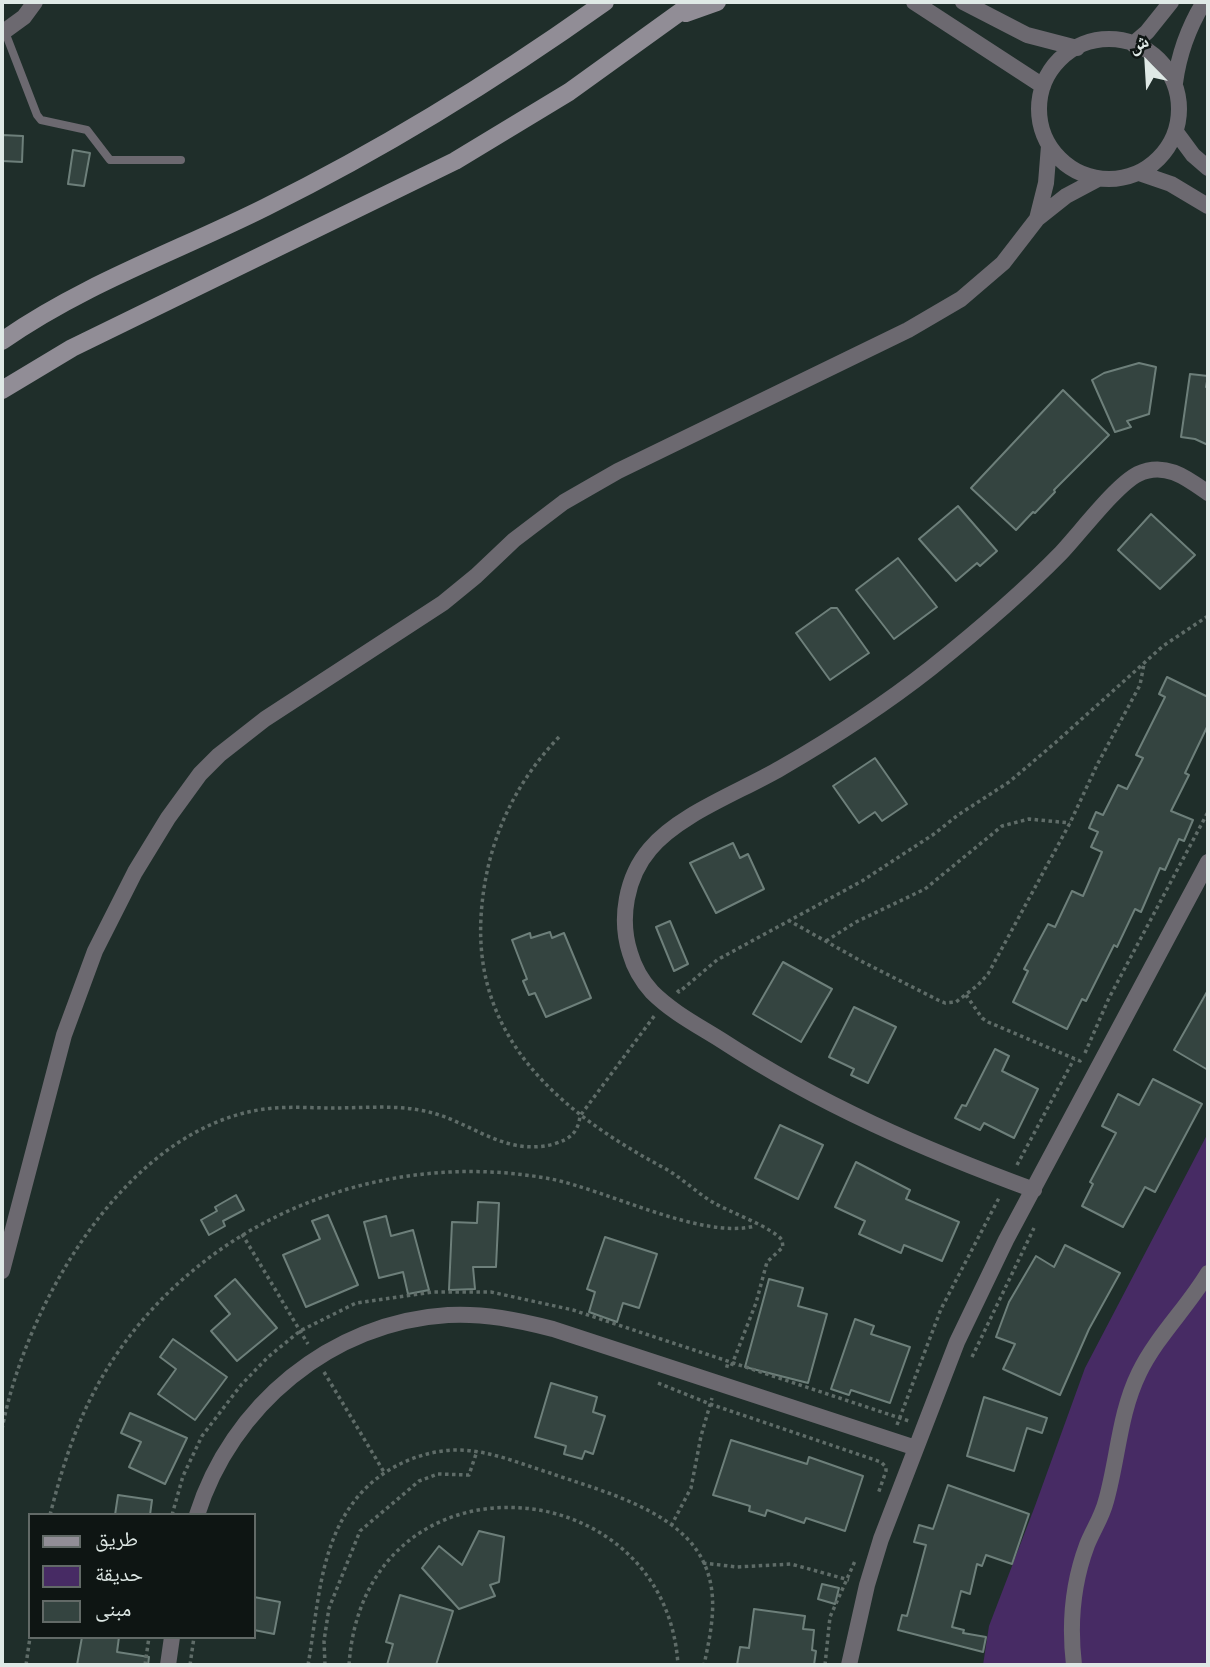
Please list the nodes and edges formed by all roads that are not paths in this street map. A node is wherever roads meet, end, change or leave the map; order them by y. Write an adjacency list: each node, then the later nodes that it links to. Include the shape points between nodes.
1 (35, 2): 10 (street)
2 (605, 2): 23 (street, via 388,143 256,212 81,293)
3 (694, 2): 9 (street)
4 (717, 2): 9 (street)
5 (914, 2): 14 (street)
6 (963, 2): 12 (street, via 1027,35)
7 (1171, 2): 11 (street)
8 (1204, 2): 13 (street, via 1181,49)
9 (674, 10): 24 (street, via 569,92 466,155 72,348)
10 (3, 33): 17 (lane, via 41,120 87,130 110,160)
11 (1133, 44): 12 (street, via 1105,40); 13 (street, via 1158,59)
12 (1077, 48): 14 (street, via 1057,63)
13 (1175, 83): 15 (street, via 1180,108)
14 (1044, 86): 16 (street, via 1039,117)
15 (1175, 132): 18 (street); 19 (street, via 1161,156)
16 (1049, 146): 20 (street, via 1070,168); 22 (street)
17 (181, 160)
18 (1208, 168)
19 (1139, 173): 20 (street); 21 (street, via 1171,184)
20 (1098, 179): 22 (street)
21 (1208, 206)
22 (1037, 219): 28 (street, via 996,270 935,316 618,471 564,502 443,603 265,719 200,774 167,818 94,951 58,1057)
23 (2, 341)
24 (2, 390)
25 (1208, 493): 27 (street, via 1172,471 1151,470 1130,479 1018,594 928,670 831,738 664,834 648,851 628,893 625,916 630,955 664,1003 814,1095 885,1130)
26 (1208, 862): 27 (street)
27 (1034, 1191): 30 (street, via 980,1291)
28 (2, 1271)
29 (1208, 1273): 35 (street, via 1149,1354 1129,1396 1106,1501 1074,1589)
30 (916, 1448): 31 (street, via 521,1321 447,1315 369,1333 299,1370 241,1427 218,1462); 34 (street, via 867,1584)
31 (198, 1513)
32 (172, 1639): 33 (street)
33 (167, 1665)
34 (849, 1665)
35 (1073, 1665)

